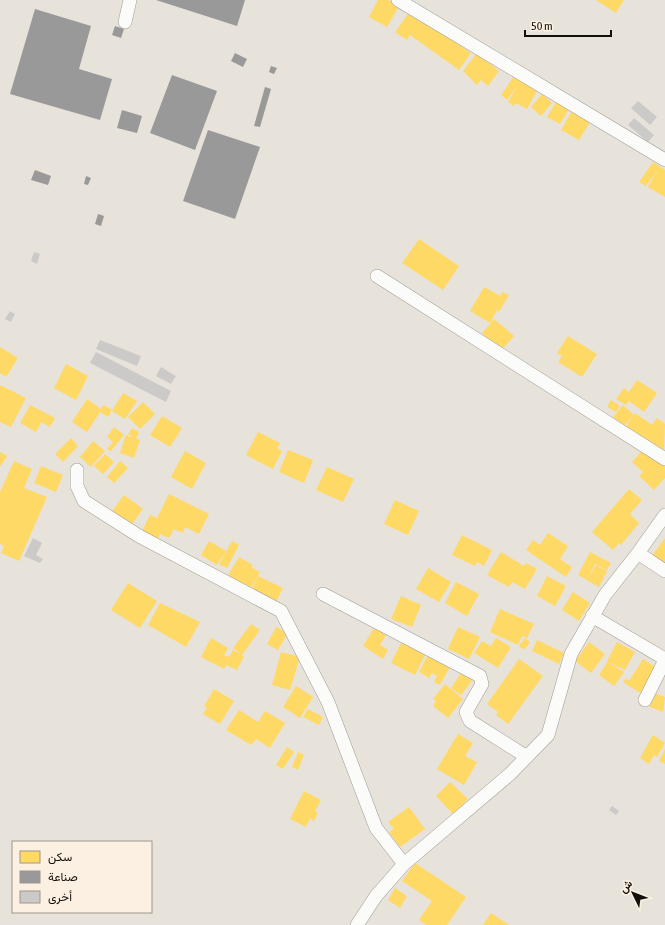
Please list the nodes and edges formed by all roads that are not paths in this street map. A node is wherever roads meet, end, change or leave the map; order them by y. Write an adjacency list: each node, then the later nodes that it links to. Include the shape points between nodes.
1 (130, 0): 3 (street)
2 (398, 0): 4 (street)
3 (125, 22)
4 (665, 160)
5 (377, 276): 6 (street)
6 (665, 459)
7 (77, 470): 16 (street, via 77,486 84,501 138,536 281,611 328,702 376,828)
8 (665, 515): 9 (street)
9 (638, 554): 10 (street); 12 (street)
10 (665, 571)
11 (323, 594): 15 (street, via 480,676 482,684 466,712 470,721)
12 (592, 616): 13 (street); 15 (street, via 570,654 548,736)
13 (665, 660): 14 (street)
14 (645, 700)
15 (527, 757): 16 (street)
16 (404, 864): 17 (street, via 376,896)
17 (356, 925)

